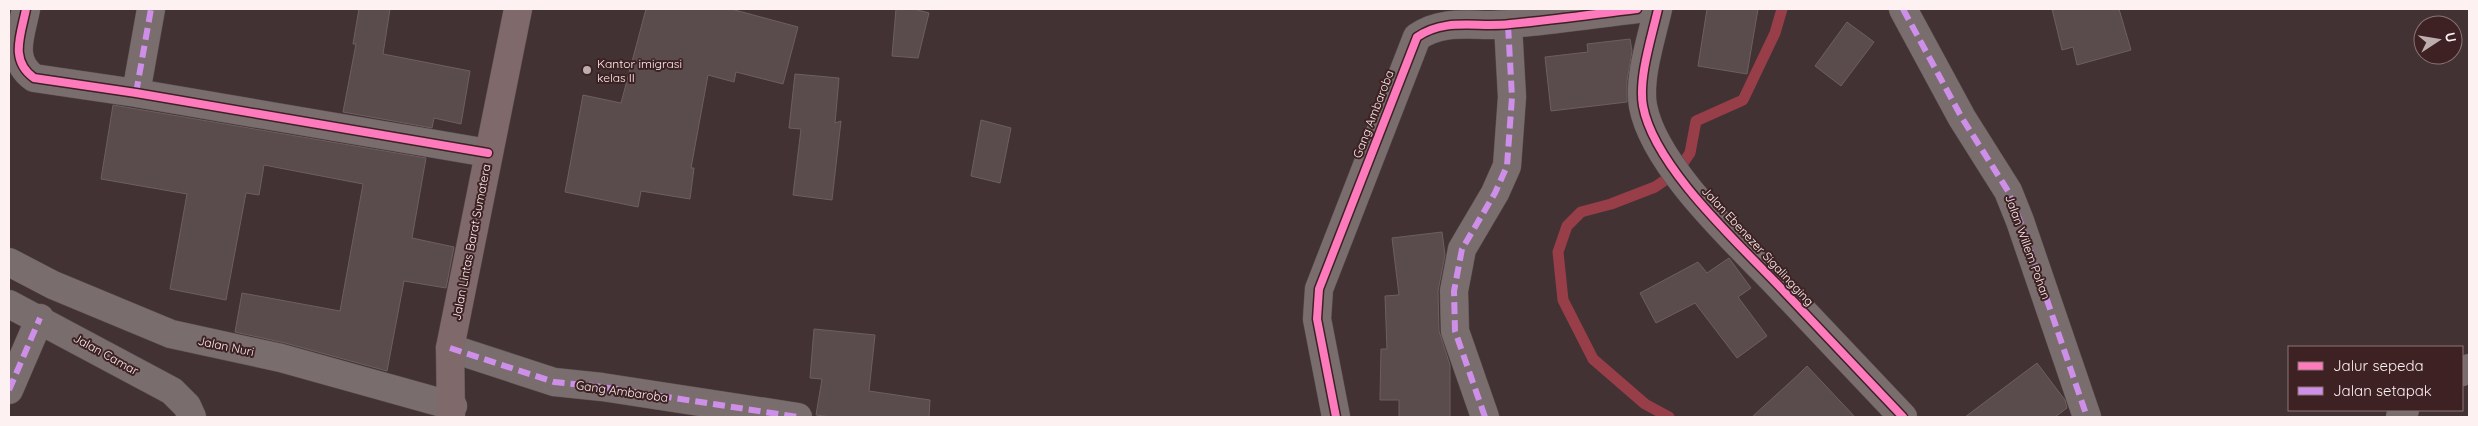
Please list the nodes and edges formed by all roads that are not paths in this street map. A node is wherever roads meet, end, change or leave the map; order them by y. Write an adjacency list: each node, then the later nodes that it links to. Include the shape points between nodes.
1 (26, 9): 8 (street, via 18,53 26,72 34,78)
2 (151, 9): 8 (street)
3 (518, 9): 9 (highway, Jalan Lintas Barat Sumatera)
4 (1637, 9): 7 (street, Gang Ambaroba)
5 (1658, 9): 20 (street, Jalan Ebenezer Sigalingging, via 1642,84 1642,104 1660,151 1708,212)
6 (1903, 9): 21 (street, Jalan Willem Pohan, via 1962,118 2008,191)
7 (1508, 25): 18 (street, Gang Ambaroba, via 1439,26 1416,37 1410,50 1318,289 1317,319); 19 (street, via 1512,90 1507,166 1462,249 1454,291 1455,331)
8 (136, 93): 9 (street)
9 (488, 153): 13 (highway, Jalan Lintas Barat Sumatera)
10 (9, 262): 15 (street, Jalan Nuri, via 53,285 171,334 281,358)
11 (9, 304): 12 (street, Jalan Camar)
12 (40, 318): 14 (street); 16 (street, Jalan Camar, via 172,391 187,406)
13 (450, 348): 15 (highway, Jalan Lintas Barat Sumatera); 17 (street, Gang Ambaroba, via 554,382)
14 (9, 390)
15 (452, 412)
16 (192, 417)
17 (798, 417)
18 (1336, 417)
19 (1485, 417)
20 (1903, 417)
21 (2087, 417)

